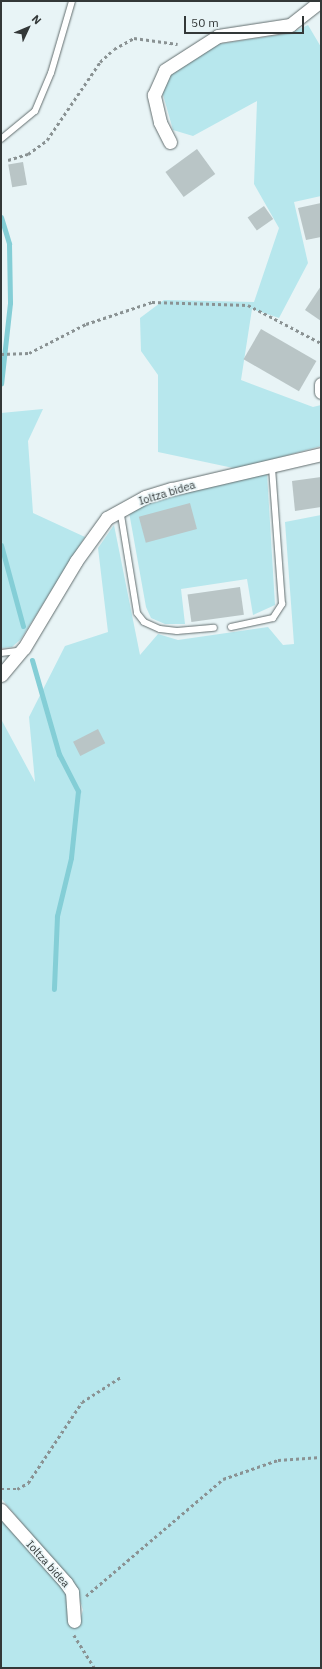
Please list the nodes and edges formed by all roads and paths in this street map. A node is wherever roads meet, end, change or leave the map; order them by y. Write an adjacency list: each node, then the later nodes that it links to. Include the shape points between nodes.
1 (72, 1): 4 (lane, via 51,73 35,111)
2 (321, 1): 3 (street, via 290,25 238,32)
3 (207, 43): 5 (street, via 165,70 157,83 154,95 160,122); 6 (path, via 163,44 144,37 134,38 114,49 100,62 46,140 28,154)
4 (1, 139)
5 (170, 142)
6 (8, 160)
7 (321, 343): 8 (path, via 248,305 152,302 86,324 29,353)
8 (1, 354)
9 (321, 384): 10 (street)
10 (321, 392)
11 (321, 454): 12 (street, Ioltza bidea)
12 (272, 467): 13 (street, Ioltza bidea, via 172,489); 14 (lane, via 282,604 273,618)
13 (120, 509): 15 (lane, via 137,613 144,622 177,631); 16 (street, Ioltza bidea, via 97,530)
14 (231, 627)
15 (214, 628)
16 (24, 648): 17 (lane); 18 (street, Ioltza bidea)
17 (1, 654)
18 (1, 674)
19 (120, 1377): 21 (path, via 82,1402 28,1483 17,1489)
20 (321, 1457): 23 (path, via 278,1460 223,1479)
21 (1, 1489)
22 (1, 1510): 23 (street, Ioltza bidea, via 66,1583)
23 (74, 1605): 24 (street, Ioltza bidea)
24 (74, 1621): 25 (path, via 74,1637)
25 (95, 1668)

